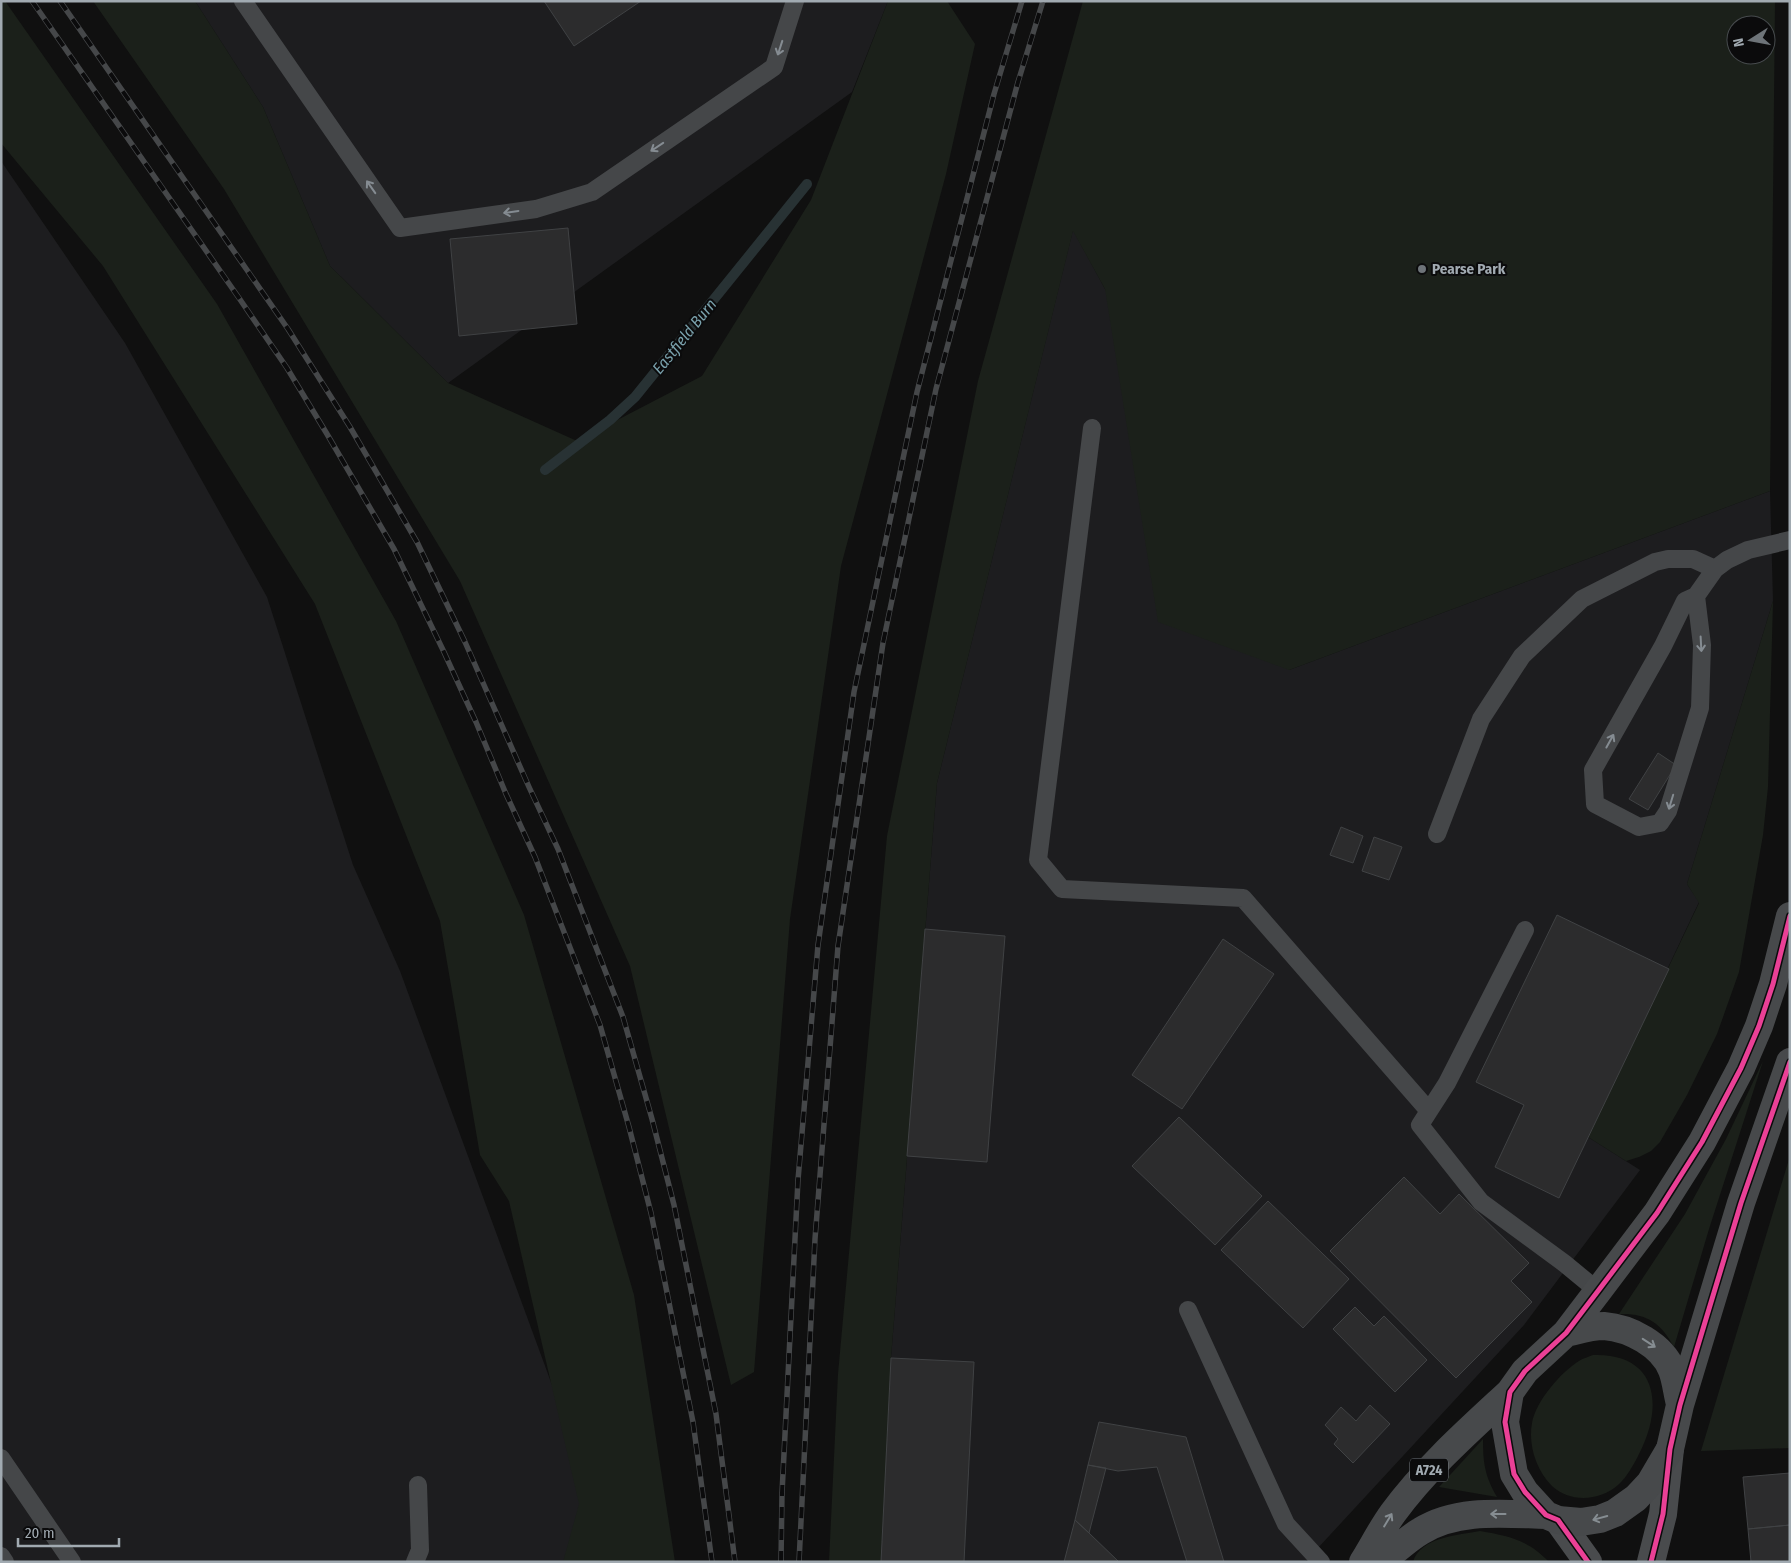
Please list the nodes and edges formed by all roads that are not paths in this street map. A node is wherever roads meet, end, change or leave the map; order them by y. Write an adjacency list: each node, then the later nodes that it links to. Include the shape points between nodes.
1 (243, 1): 2 (lane, one-way to 1, via 774,67 592,192 536,209 400,228)
2 (795, 1)
3 (1092, 428): 11 (lane, via 1038,860 1062,889 1242,898)
4 (1790, 540): 5 (lane, via 1748,550)
5 (1715, 569): 6 (lane); 7 (lane, via 1693,559 1668,559 1655,562 1582,599 1522,656 1481,719)
6 (1696, 596): 6 (lane, one-way to 6, via 1702,645 1700,708 1668,811 1660,823 1639,827 1595,804 1593,770 1685,601)
7 (1436, 834)
8 (1790, 916): 12 (main road, via 1759,1026 1741,1068 1702,1142 1656,1213)
9 (1524, 930): 11 (lane, via 1447,1083)
10 (1790, 1062): 16 (main road, via 1741,1203)
11 (1430, 1110): 12 (lane, via 1420,1125 1480,1202)
12 (1598, 1292): 14 (main road)
13 (1188, 1310): 25 (lane, via 1286,1524)
14 (1566, 1333): 15 (main road, via 1525,1371); 16 (main road, one-way to 16, via 1604,1326 1624,1329 1654,1345 1672,1369)
15 (1510, 1392): 20 (main road, via 1505,1422 1514,1474 1525,1492); 26 (main road, A724, one-way to 15, via 1392,1513 1434,1464)
16 (1680, 1405): 17 (main road)
17 (1670, 1449): 20 (main road, one-way to 20, via 1650,1483 1616,1513 1581,1522); 29 (main road, via 1663,1514)
18 (1, 1458): 23 (lane)
19 (418, 1485): 24 (lane, via 420,1550)
20 (1552, 1517): 27 (main road, one-way to 27, via 1477,1514 1449,1519 1422,1530); 28 (main road)
21 (1, 1556): 22 (lane)
22 (5, 1562)
23 (72, 1562)
24 (415, 1562)
25 (1321, 1562)
26 (1363, 1562)
27 (1382, 1562)
28 (1588, 1562)
29 (1651, 1562)

